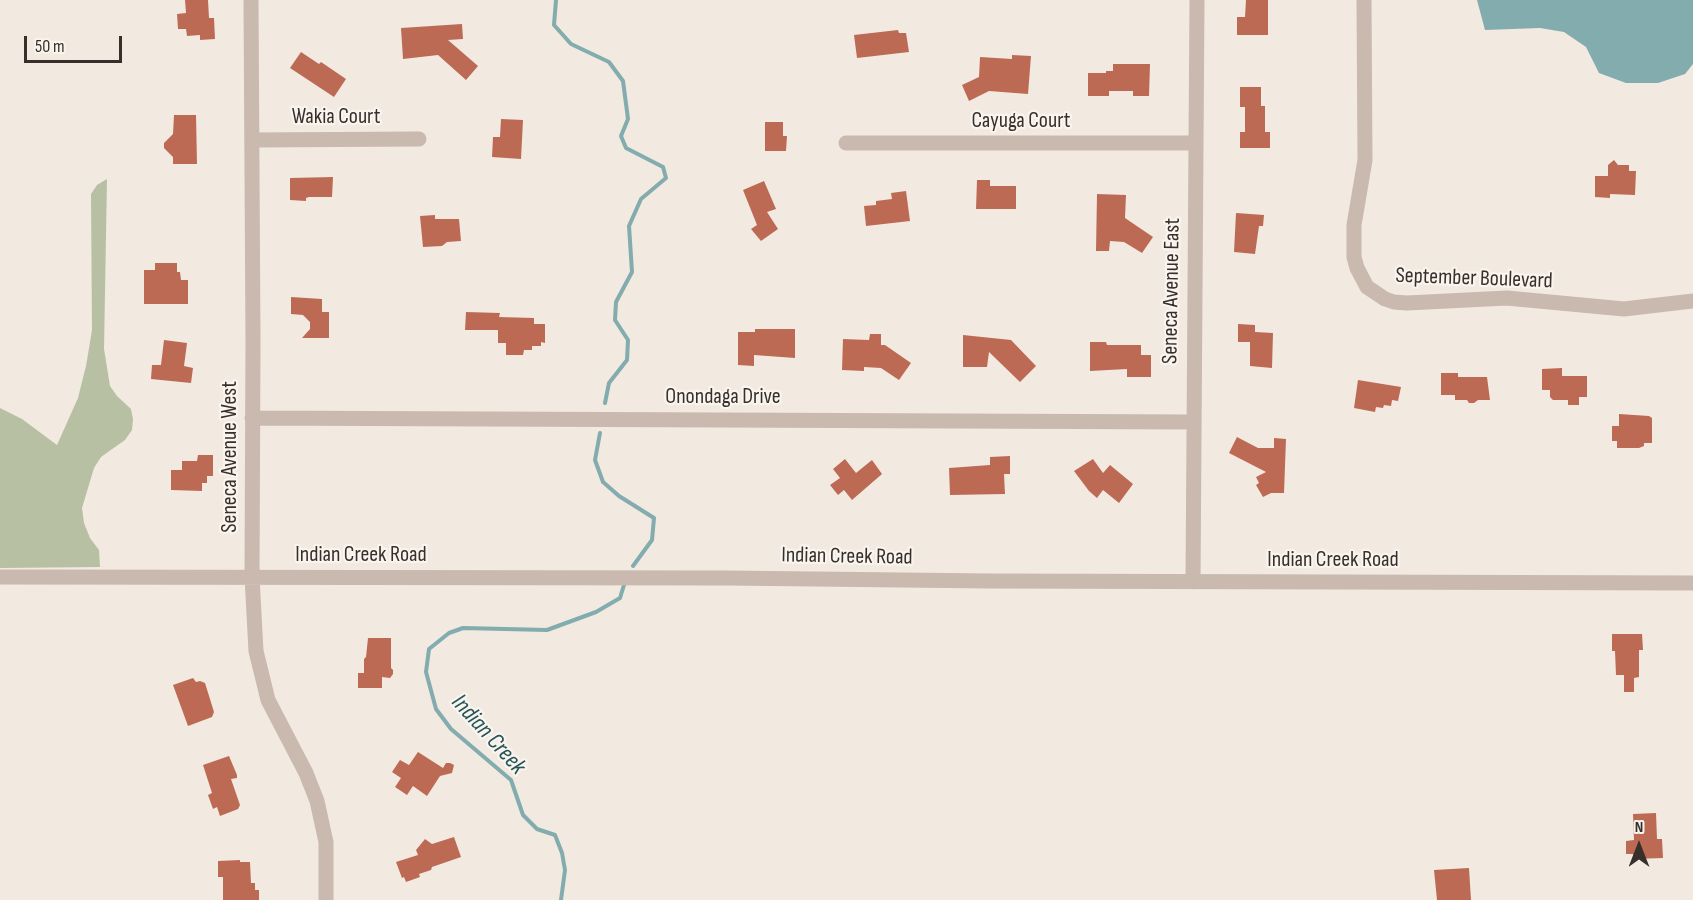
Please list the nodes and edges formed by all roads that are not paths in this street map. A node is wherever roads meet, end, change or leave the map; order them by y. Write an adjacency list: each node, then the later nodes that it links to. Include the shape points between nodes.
1 (251, 0): 5 (street, Seneca Avenue West)
2 (1197, 0): 7 (street, Seneca Avenue East)
3 (1364, 0): 8 (street, September Boulevard, via 1365,160 1354,225 1354,256 1367,287 1385,299 1407,303 1508,298 1630,309)
4 (419, 139): 5 (street, Wakia Court)
5 (252, 140): 9 (street, Seneca Avenue West)
6 (846, 143): 7 (street, Cayuga Court)
7 (1196, 143): 10 (street, Seneca Avenue East)
8 (1693, 301)
9 (252, 418): 10 (street, Onondaga Drive); 12 (street, Seneca Avenue West)
10 (1193, 422): 13 (street, Seneca Avenue East)
11 (0, 577): 12 (street, Indian Creek Road)
12 (252, 577): 13 (street, Indian Creek Road); 15 (street, Seneca Avenue West, via 261,676 268,700 306,773 319,811 326,842)
13 (1192, 582): 14 (street, Indian Creek Road)
14 (1693, 583)
15 (326, 900)

